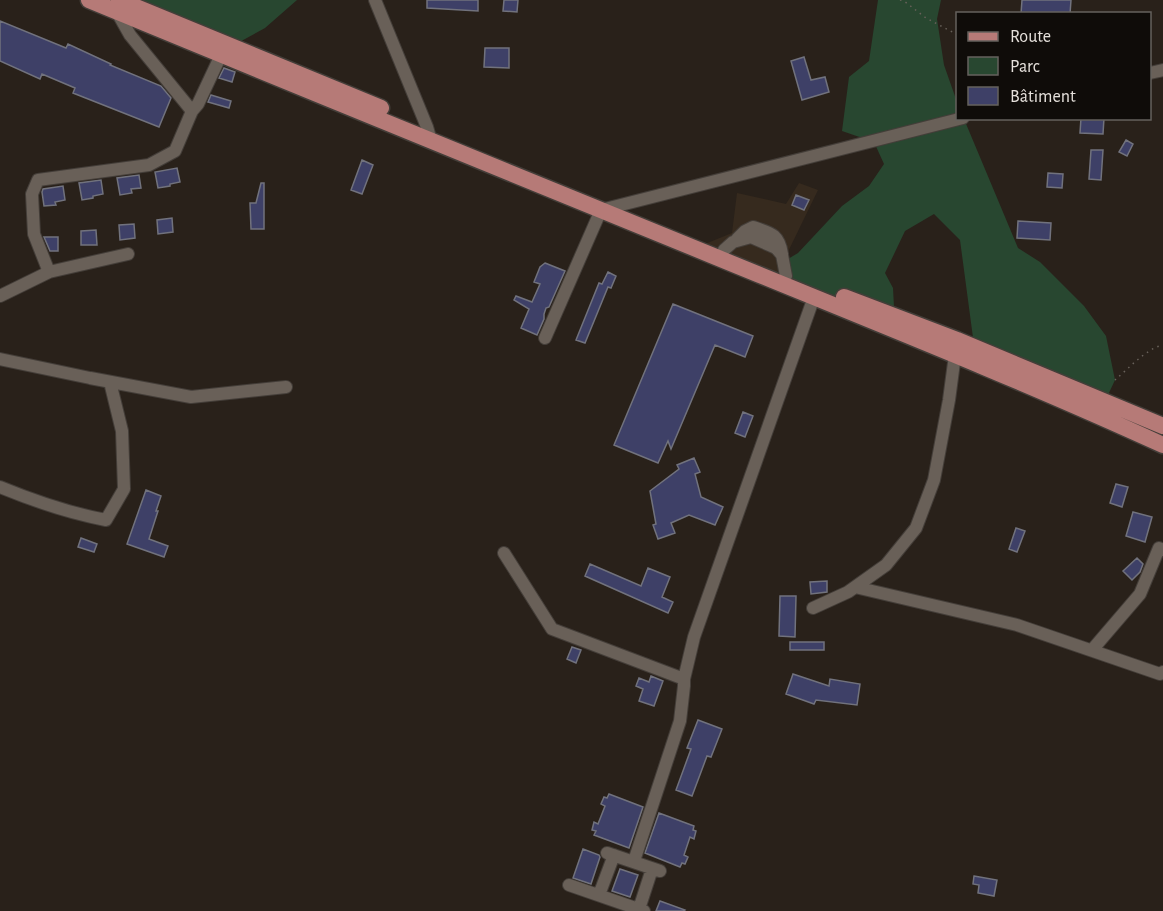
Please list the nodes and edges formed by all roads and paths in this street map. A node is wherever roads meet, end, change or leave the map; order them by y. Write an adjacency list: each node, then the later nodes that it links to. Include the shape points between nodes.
1 (89, 0): 4 (main road)
2 (375, 0): 9 (street)
3 (900, 0): 5 (path)
4 (118, 6): 6 (main road); 7 (street, via 130,35); 9 (main road)
5 (956, 34)
6 (221, 55): 7 (street); 9 (main road)
7 (192, 111): 13 (street, via 176,152 148,165 38,180 32,194 34,234)
8 (956, 120): 10 (street)
9 (429, 134): 10 (main road)
10 (609, 208): 11 (main road, via 703,242); 16 (main road); 17 (street)
11 (728, 246): 14 (main road); 14 (street, via 752,237 776,248 782,255)
12 (128, 254): 13 (street)
13 (49, 272): 15 (street)
14 (786, 276): 24 (main road, via 957,340)
15 (0, 296)
16 (814, 297): 19 (main road); 33 (street, via 697,626)
17 (545, 338)
18 (1163, 345): 21 (path, via 1150,350)
19 (955, 355): 25 (main road); 29 (street, via 934,480 916,528 886,565)
20 (0, 358): 22 (street)
21 (1115, 380)
22 (110, 382): 23 (street, via 191,397); 26 (street, via 122,431 124,489 106,520 83,516)
23 (286, 387)
24 (1163, 426)
25 (1163, 445)
26 (0, 487)
27 (1163, 550): 31 (street, via 1159,548 1140,594)
28 (504, 553): 33 (street, via 552,629)
29 (855, 587): 30 (street); 31 (street, via 1017,625)
30 (813, 608)
31 (1092, 650): 32 (street)
32 (1162, 673)
33 (684, 679): 34 (street, via 680,721)
34 (634, 861): 36 (street, via 610,854); 37 (street, via 656,870)
35 (569, 885): 36 (street)
36 (599, 895): 37 (street)
37 (641, 910)

